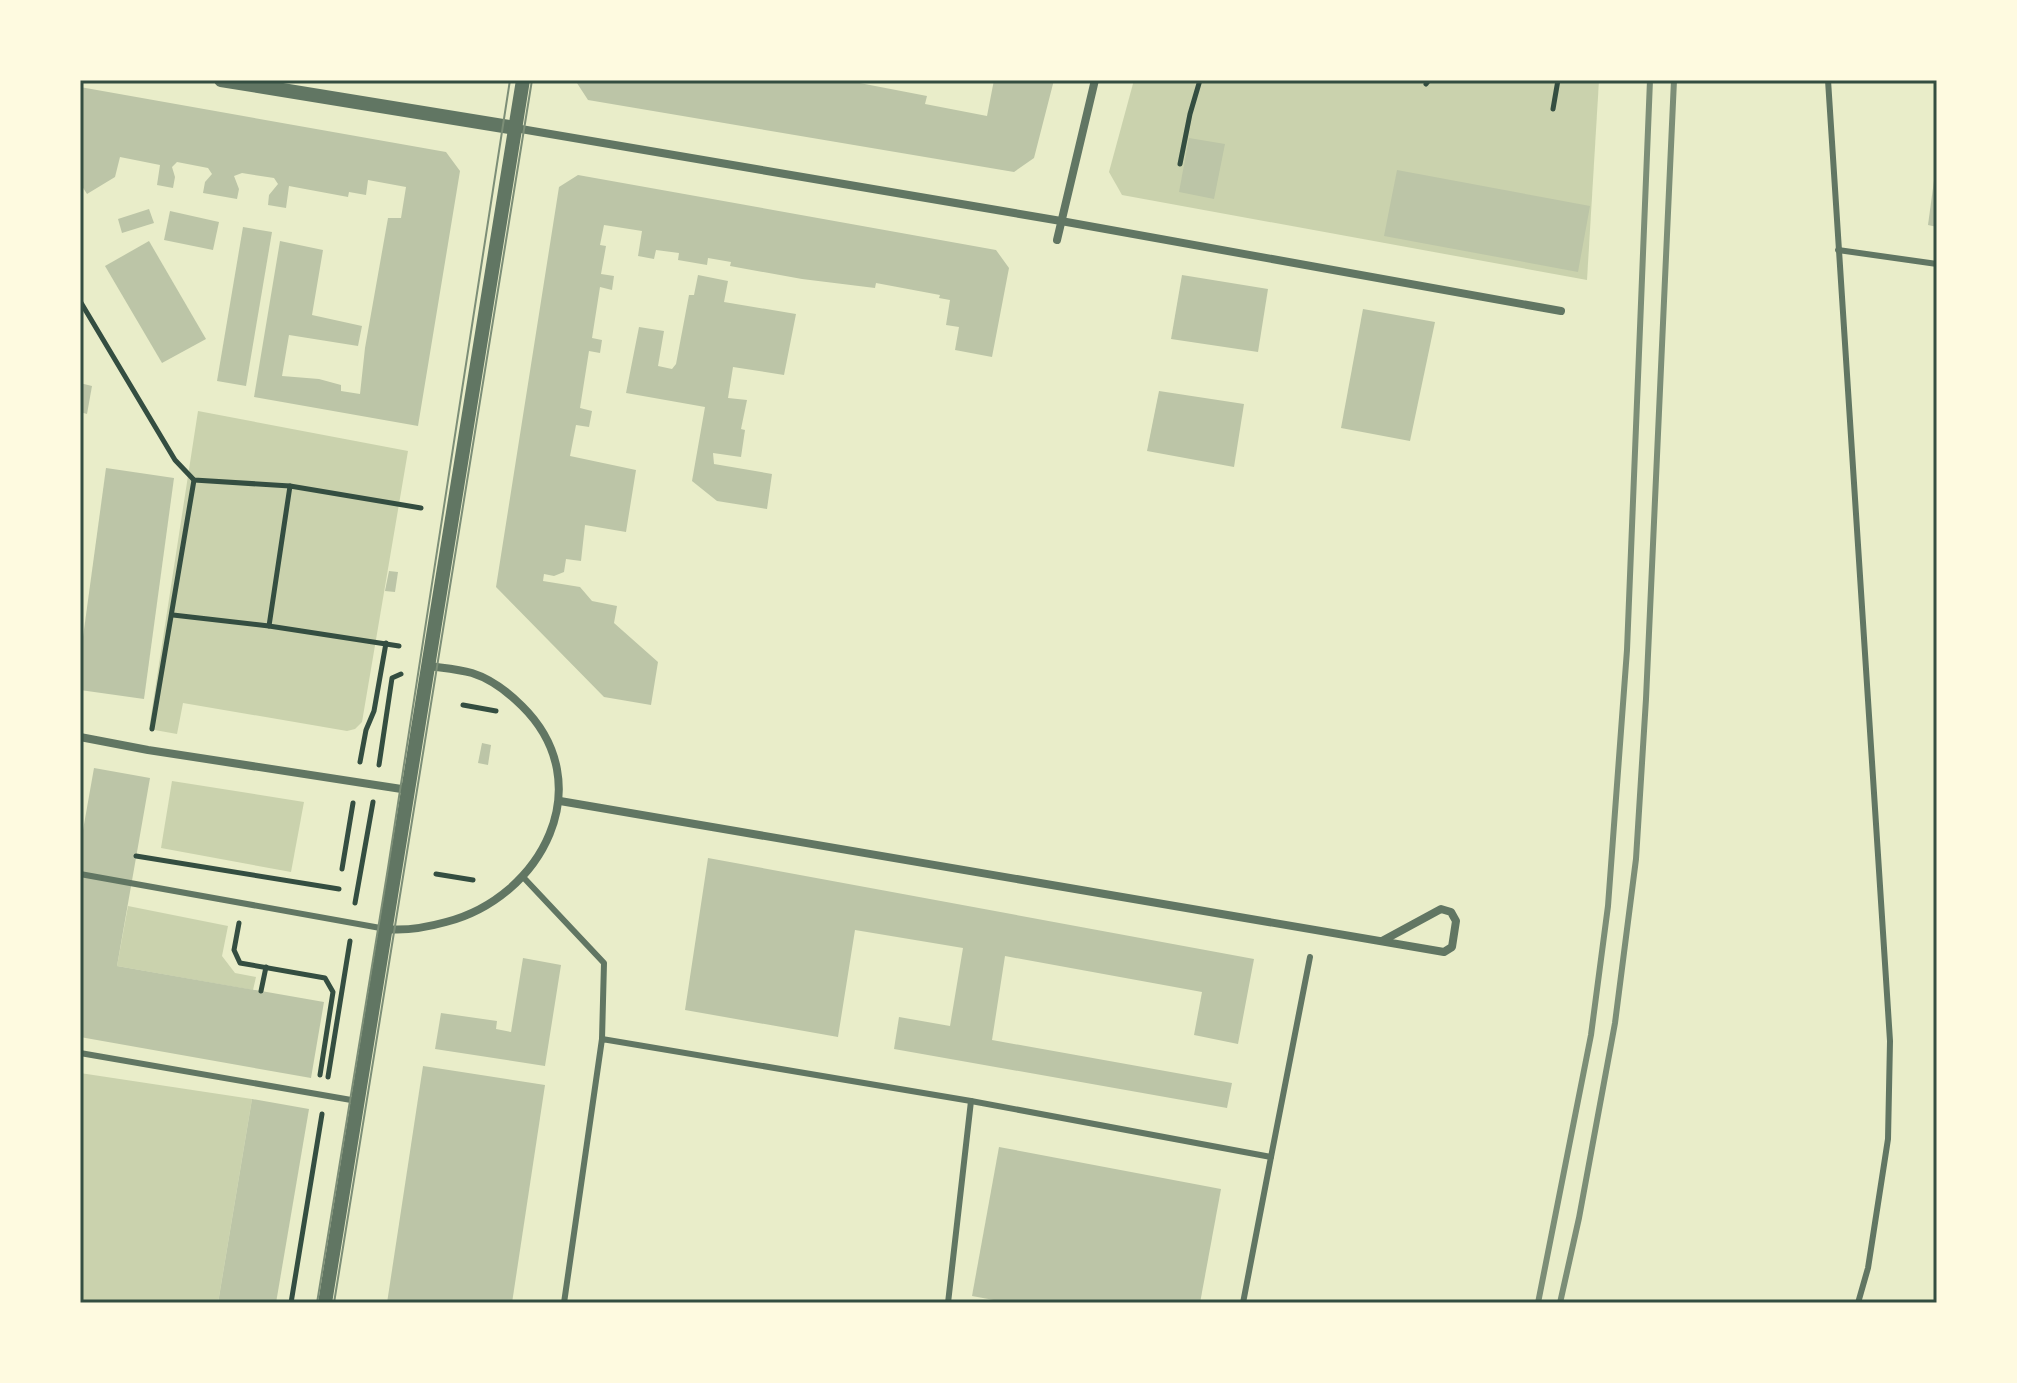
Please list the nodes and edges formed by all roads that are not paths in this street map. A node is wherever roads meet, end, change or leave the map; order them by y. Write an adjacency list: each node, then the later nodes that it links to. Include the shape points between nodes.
1 (221, 80): 5 (street)
2 (523, 80): 5 (street)
3 (1095, 80): 6 (street)
4 (1828, 80): 8 (lane)
5 (515, 128): 6 (street); 11 (street)
6 (1061, 221): 7 (street); 10 (street)
7 (1057, 240)
8 (1838, 250): 9 (lane); 29 (lane, via 1890,1041 1888,1139)
9 (1937, 264)
10 (1561, 311)
11 (429, 666): 13 (street); 14 (street, via 491,681 533,716 558,767)
12 (80, 737): 13 (street)
13 (408, 790): 17 (street)
14 (560, 801): 16 (street, via 548,840); 18 (street)
15 (80, 874): 17 (lane)
16 (524, 878): 17 (street, via 483,910 432,925); 20 (lane, via 604,963)
17 (386, 929): 22 (street)
18 (1382, 941): 18 (street, via 1444,952 1452,947 1456,921 1441,909)
19 (1310, 957): 24 (lane)
20 (602, 1039): 23 (lane); 26 (lane)
21 (80, 1053): 22 (lane)
22 (357, 1101): 25 (street)
23 (971, 1101): 24 (lane); 27 (lane)
24 (1271, 1157): 28 (lane)
25 (325, 1303)
26 (564, 1303)
27 (948, 1303)
28 (1243, 1303)
29 (1858, 1303)

